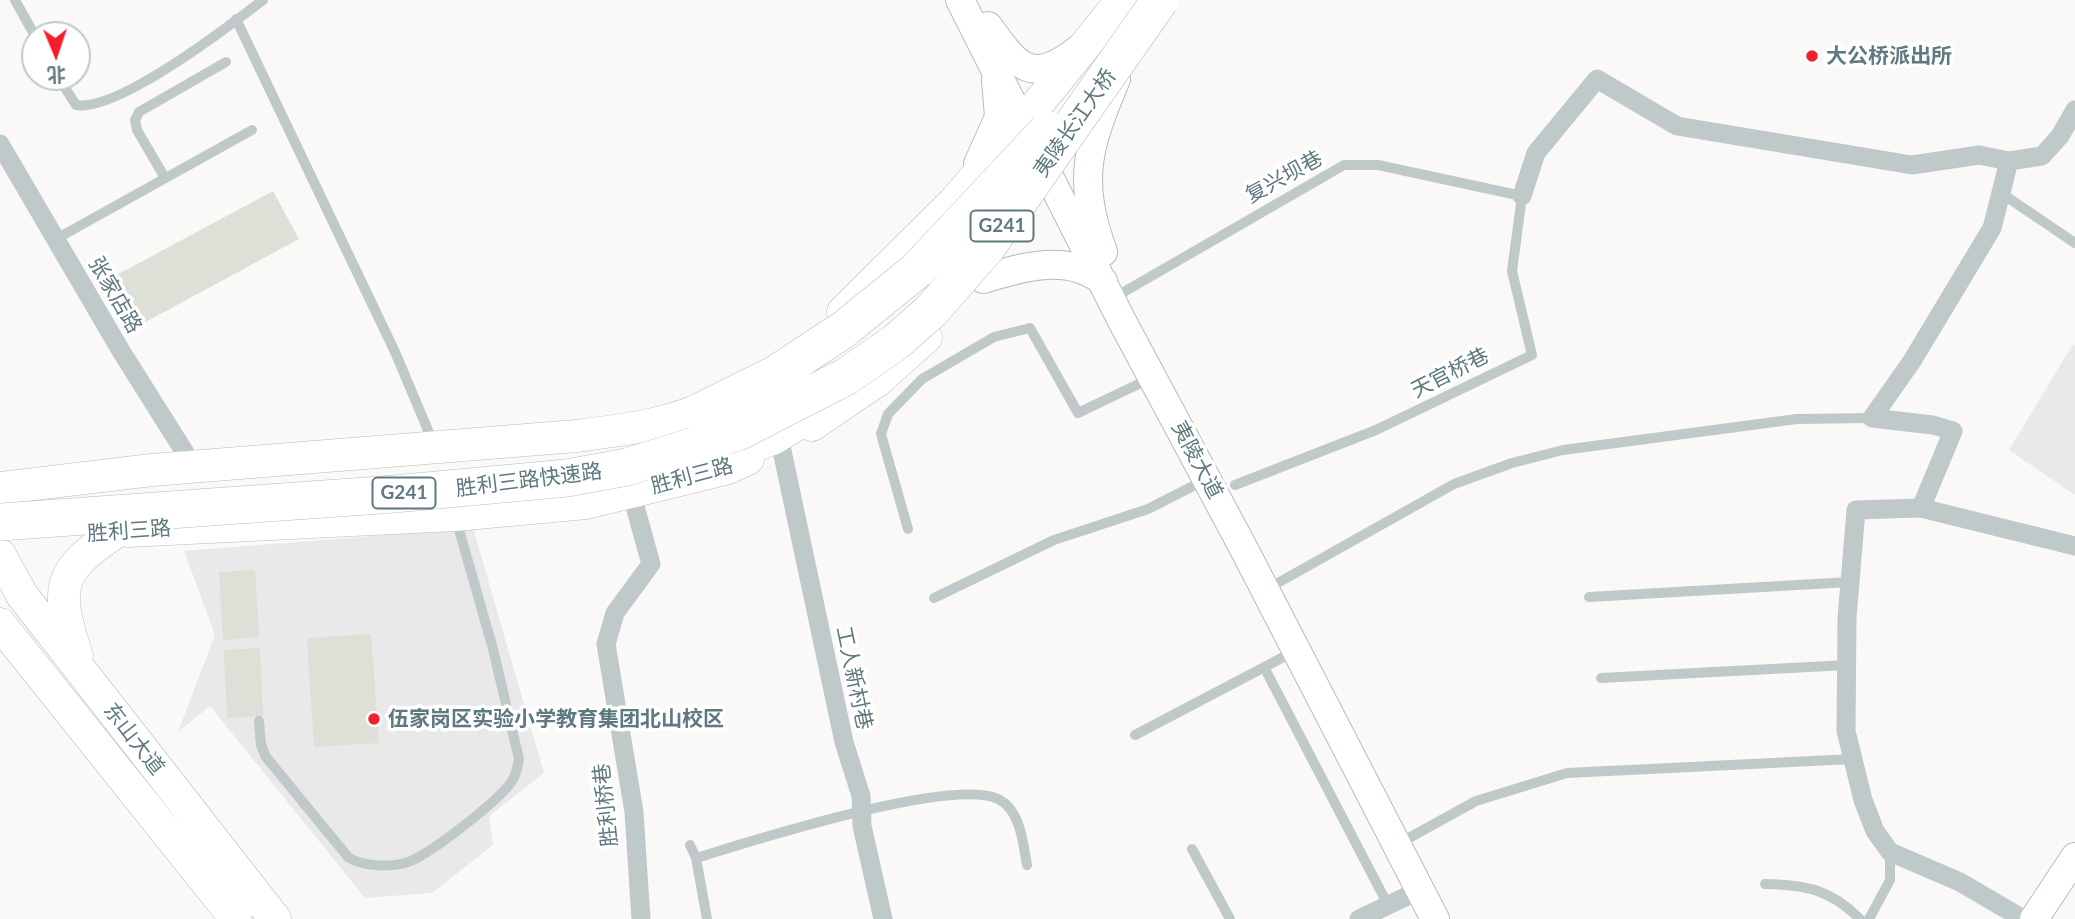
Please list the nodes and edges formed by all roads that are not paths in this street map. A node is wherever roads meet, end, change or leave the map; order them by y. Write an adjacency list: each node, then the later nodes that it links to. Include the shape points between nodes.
1 (15, 0): 9 (lane)
2 (263, 0): 8 (lane)
3 (960, 0): 10 (main road, 夷陵大道)
4 (1122, 0): 11 (main road)
5 (1140, 0): 16 (highway, 夷陵长江大桥 / G241)
6 (1160, 0): 30 (highway, 夷陵长江大桥 / G241, bridge, via 987,247 931,311)
7 (1173, 0): 13 (main road, 胜利三路)
8 (236, 19): 14 (lane, via 163,70 103,104 76,105); 36 (lane, via 395,352)
9 (27, 21)
10 (980, 22): 11 (main road, via 1020,66 1034,71 1051,67); 16 (main road, 夷陵大道); 25 (main road, via 995,76 999,117 986,152)
11 (1089, 41): 16 (main road)
12 (226, 62): 22 (lane, via 139,113 135,120 136,130)
13 (1118, 75): 21 (main road, 胜利三路); 28 (main road, via 1088,164 1087,202)
14 (67, 91)
15 (2075, 110): 19 (street, via 2042,156)
16 (1037, 118): 21 (main road, 夷陵大道); 25 (main road); 32 (highway, 夷陵长江大桥 / G241, bridge, via 985,217 892,317); 33 (highway, bridge, via 917,270 843,330 776,374)
17 (253, 130): 22 (lane)
18 (0, 144): 20 (street, 张家店路)
19 (2009, 160): 23 (street); 24 (street, via 1979,155 1912,165 1677,126 1597,79 1536,153)
20 (6, 166): 26 (street, 张家店路)
21 (1055, 174): 28 (main road, 夷陵大道); 29 (main road, 胜利三路)
22 (165, 178): 26 (lane)
23 (2001, 193): 27 (lane); 34 (street, via 1992,228)
24 (1522, 196): 28 (lane, 复兴坝巷, via 1378,165 1343,165); 39 (lane, 天官桥巷, via 1512,271 1532,355 1376,430)
25 (956, 200): 33 (main road, via 841,314 803,345)
26 (55, 239): 37 (street, 张家店路)
27 (2075, 243)
28 (1110, 278): 29 (main road, via 1065,264); 31 (main road, 夷陵大道); 52 (main road, 夷陵大道)
29 (982, 279): 35 (main road, 胜利三路, via 878,380)
30 (896, 342): 32 (highway, 夷陵长江大桥 / G241, bridge, via 847,376); 46 (highway, bridge, via 835,398 773,436 664,473 483,503 268,516)
31 (1153, 377): 38 (main road, 夷陵大道); 47 (lane, via 1078,413 1030,328 994,337 922,379 888,415 881,434)
32 (791, 395): 43 (highway, 胜利三路快速路 / G241, via 673,438 568,461); 49 (highway, 胜利三路快速路 / G241, bridge, via 738,432 626,467 567,478)
33 (699, 412): 36 (main road, via 614,431)
34 (1872, 418): 44 (street, via 1953,431); 52 (lane, via 1797,419 1563,450 1512,463 1454,484)
35 (781, 446): 41 (main road, 胜利三路, via 725,469); 66 (street, 工人新村巷)
36 (436, 449): 37 (main road)
37 (194, 467): 40 (main road)
38 (1207, 479): 55 (lane, via 1148,509 1055,540); 57 (main road, 夷陵大道)
39 (1235, 485)
40 (0, 488)
41 (631, 492): 45 (main road, 胜利三路, via 586,503); 82 (street, 胜利桥巷, via 651,564 615,613 606,644 634,812)
42 (0, 496): 49 (main road, via 4,514)
43 (0, 502)
44 (1921, 508): 50 (street); 51 (street, via 1856,510)
45 (455, 515): 46 (main road, 胜利三路); 63 (lane, via 519,759 509,786 410,861 359,864 348,857 266,757)
46 (213, 526): 48 (main road, 胜利三路)
47 (908, 528)
48 (116, 532): 49 (main road, 胜利三路); 61 (main road, via 82,555 67,578 63,602)
49 (0, 539): 61 (main road, 东山大道, via 22,595)
50 (2075, 546)
51 (1850, 582): 54 (lane); 59 (street)
52 (1276, 584): 67 (main road, 夷陵大道)
53 (0, 597): 80 (main road)
54 (1589, 597)
55 (934, 598)
56 (0, 624): 79 (main road)
57 (1297, 650): 60 (lane); 76 (main road, 夷陵大道)
58 (0, 653): 78 (main road)
59 (1847, 665): 62 (lane); 65 (street, via 1846,731)
60 (1264, 667): 64 (lane); 77 (lane)
61 (81, 671): 81 (main road, 东山大道)
62 (1601, 678)
63 (259, 721)
64 (1135, 736)
65 (1853, 760): 67 (lane, via 1566,773 1476,801); 70 (street, via 1875,831)
66 (861, 812): 72 (lane); 73 (lane, via 942,795 1000,800 1018,820); 84 (street, 工人新村巷)
67 (1407, 839): 88 (main road, 夷陵大道)
68 (690, 845): 72 (lane)
69 (1192, 849): 85 (lane)
70 (1890, 852): 90 (lane, via 1890,880); 91 (street, via 1960,882)
71 (2075, 857): 92 (main road)
72 (696, 858): 83 (lane)
73 (1027, 866)
74 (1765, 884): 89 (lane, via 1804,885 1844,904)
75 (2075, 888): 93 (main road)
76 (1420, 890): 77 (street); 87 (main road, 夷陵大道)
77 (1388, 905): 86 (street)
78 (224, 919)
79 (236, 919)
80 (257, 919)
81 (275, 919)
82 (641, 919)
83 (707, 919)
84 (883, 919)
85 (1230, 919)
86 (1359, 919)
87 (1435, 919)
88 (1448, 919)
89 (1860, 919)
90 (1869, 919)
91 (2023, 919)
92 (2034, 919)
93 (2055, 919)

